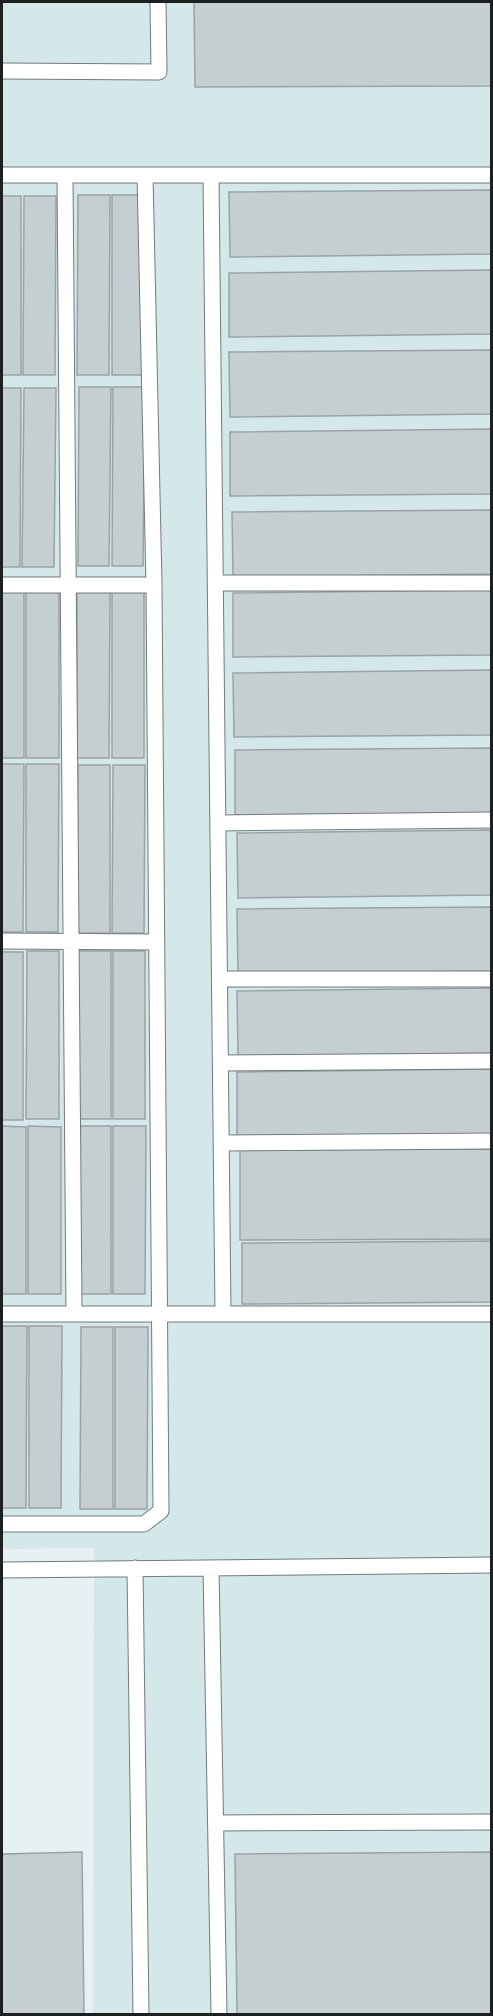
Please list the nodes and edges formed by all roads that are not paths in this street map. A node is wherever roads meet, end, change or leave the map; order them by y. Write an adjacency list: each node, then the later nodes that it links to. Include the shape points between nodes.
1 (158, 2): 2 (lane, via 159,72)
2 (2, 71)
3 (2, 175): 4 (lane)
4 (65, 175): 5 (lane); 11 (lane)
5 (145, 175): 6 (lane); 12 (lane)
6 (211, 175): 7 (lane); 8 (lane)
7 (492, 175)
8 (217, 583): 9 (lane); 14 (lane)
9 (492, 583)
10 (2, 585): 11 (lane)
11 (69, 585): 12 (lane); 16 (lane)
12 (154, 585): 17 (lane)
13 (492, 820): 14 (lane)
14 (219, 823): 18 (lane)
15 (2, 941): 16 (lane)
16 (71, 942): 17 (lane); 25 (lane)
17 (156, 942): 26 (lane)
18 (220, 979): 19 (lane); 21 (lane)
19 (492, 979)
20 (492, 1061): 21 (lane)
21 (221, 1063): 23 (lane)
22 (492, 1141): 23 (lane)
23 (222, 1143): 27 (lane)
24 (2, 1314): 25 (lane)
25 (74, 1314): 26 (lane)
26 (158, 1314): 27 (lane); 29 (lane, via 161,1511 144,1524)
27 (223, 1314): 28 (lane)
28 (492, 1314)
29 (2, 1524)
30 (492, 1565): 32 (lane)
31 (135, 1568): 32 (lane); 33 (lane); 36 (lane)
32 (211, 1568): 35 (lane)
33 (2, 1570)
34 (492, 1822): 35 (lane)
35 (216, 1823): 37 (lane)
36 (141, 2014)
37 (219, 2014)

